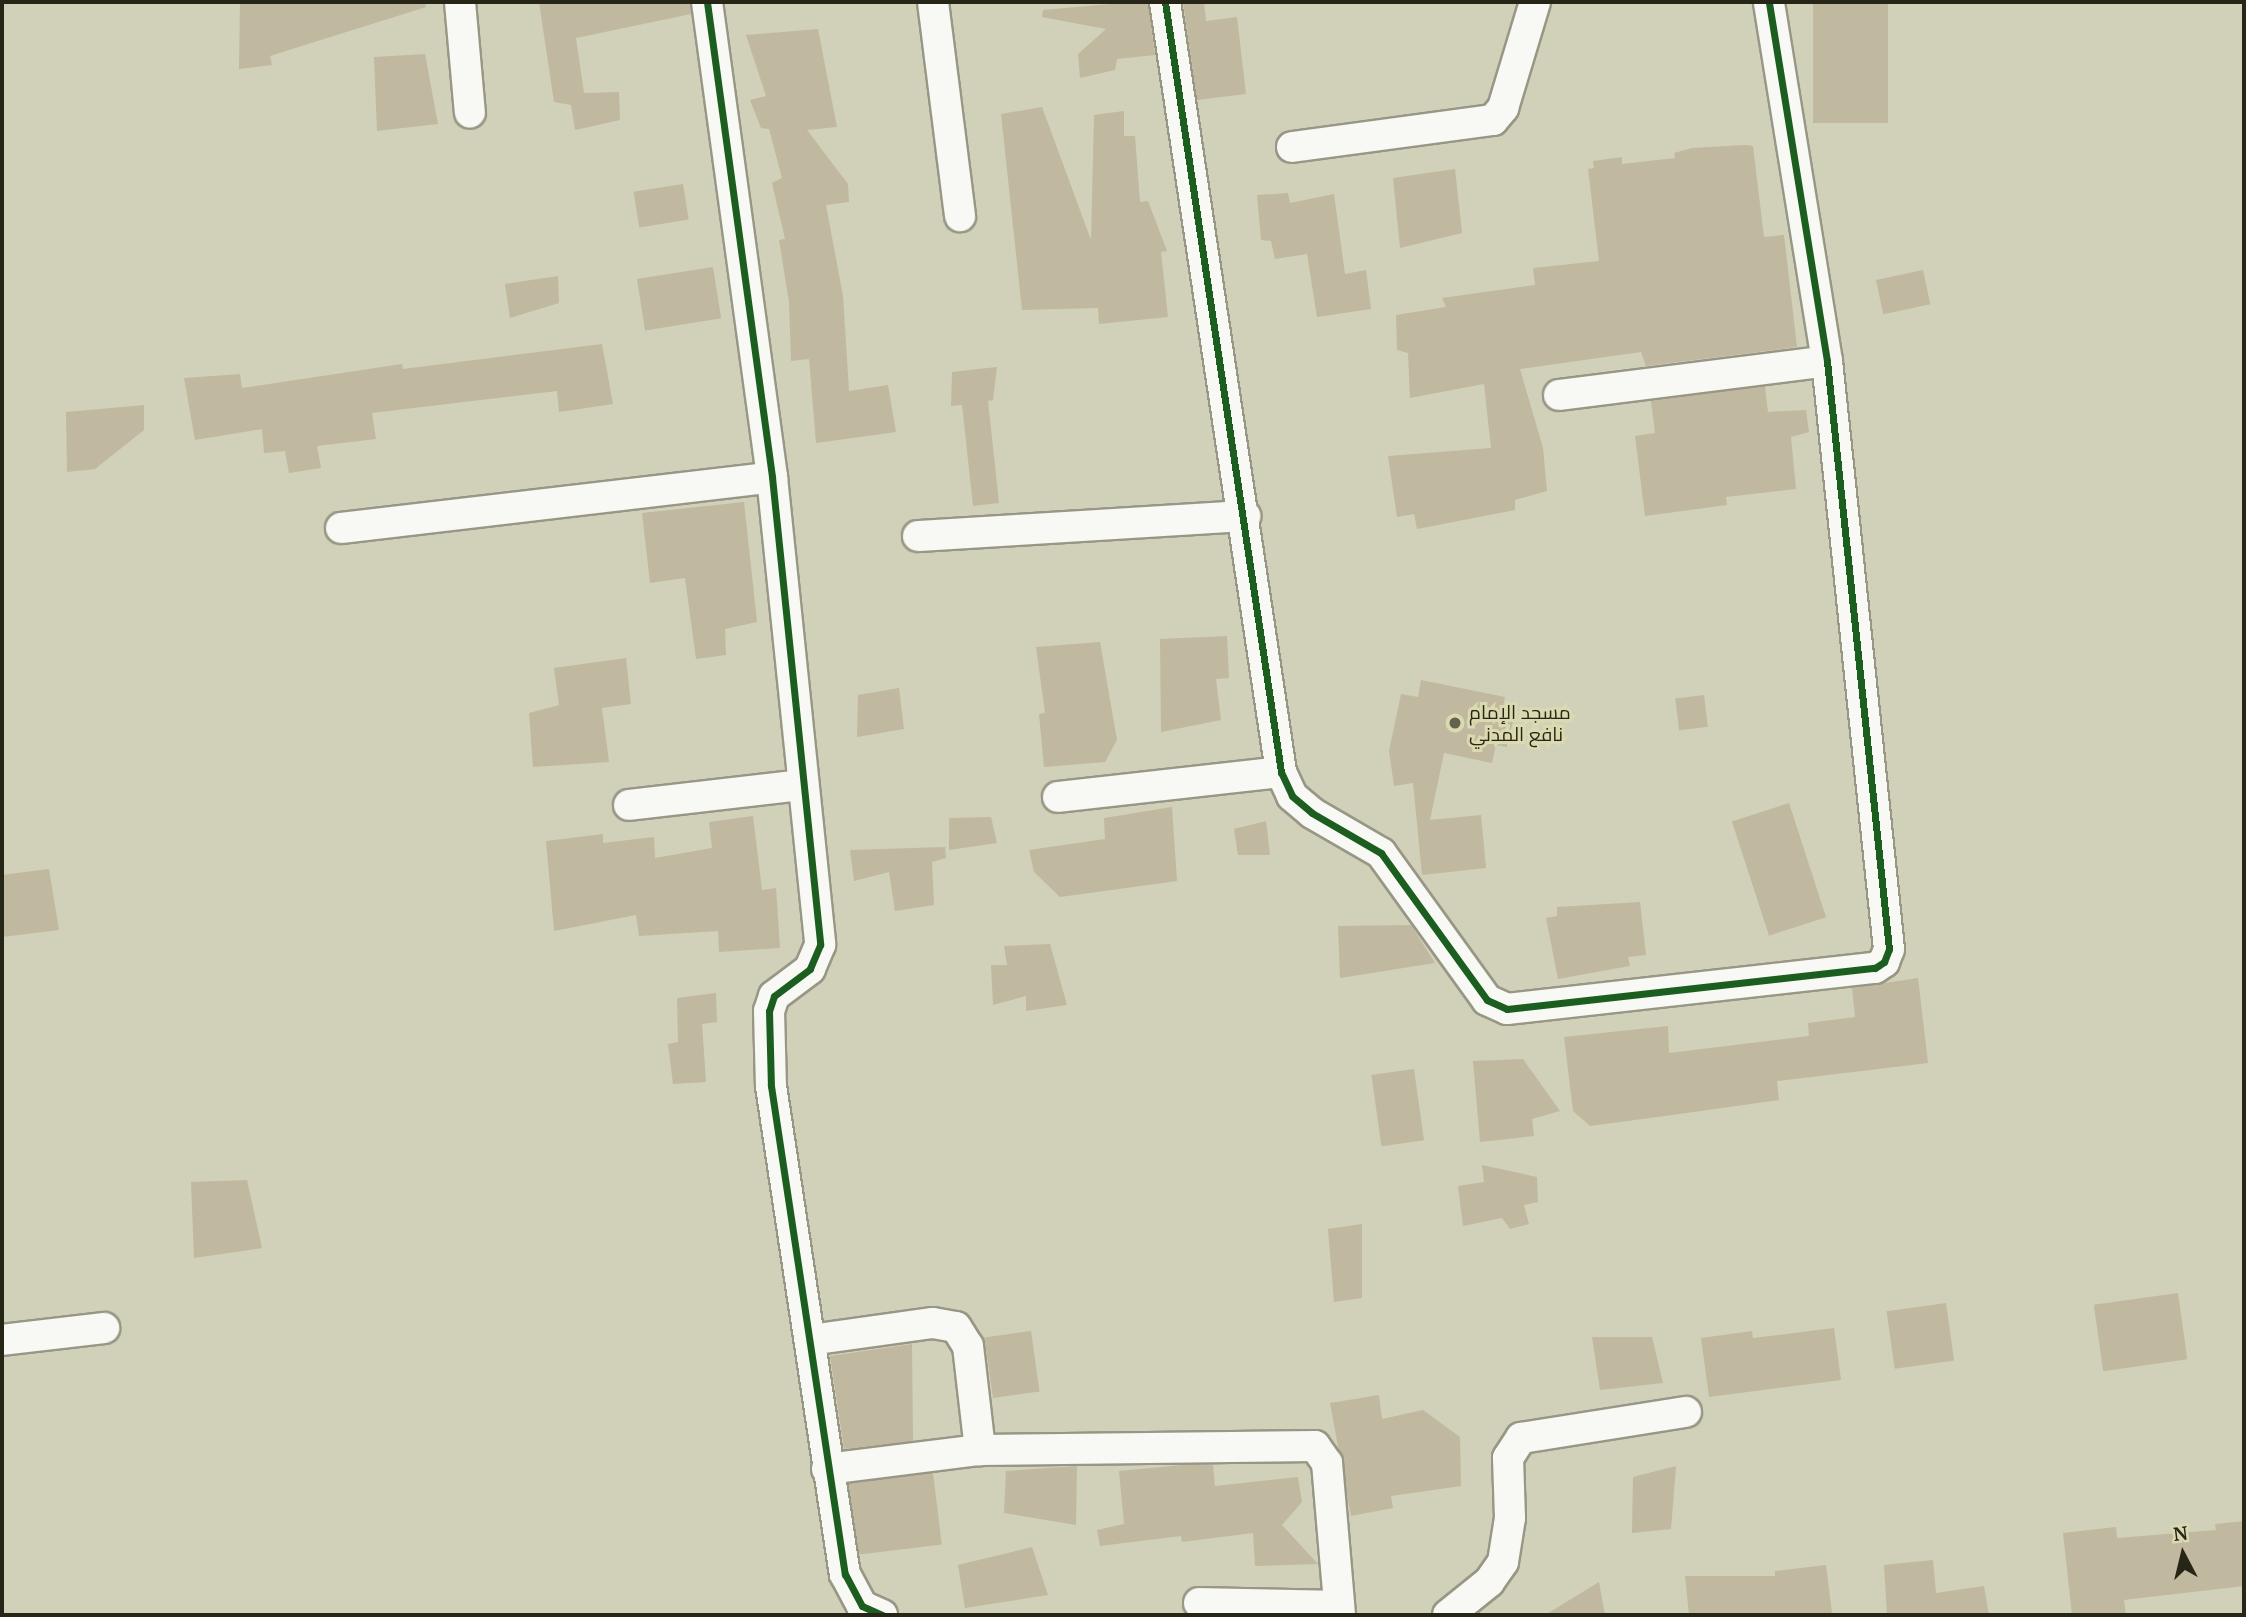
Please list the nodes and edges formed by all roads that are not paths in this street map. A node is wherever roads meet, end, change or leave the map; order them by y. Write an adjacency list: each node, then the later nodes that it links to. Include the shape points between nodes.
1 (460, 2): 7 (street)
2 (707, 2): 12 (street)
3 (933, 2): 9 (street)
4 (1165, 2): 13 (street)
5 (1535, 2): 8 (street, via 1503,108 1493,120)
6 (1769, 2): 10 (street)
7 (470, 113)
8 (1292, 147)
9 (960, 216)
10 (1827, 361): 11 (street); 16 (street, via 1889,949 1884,962 1875,968 1495,1008 1395,868 1381,853 1292,796)
11 (1559, 395)
12 (772, 477): 14 (street); 17 (street)
13 (1245, 516): 15 (street); 16 (street)
14 (341, 528)
15 (918, 536)
16 (1281, 772): 18 (street)
17 (802, 785): 19 (street); 22 (street, via 820,945 810,969 774,996 769,1011 771,1086)
18 (1058, 797)
19 (629, 805)
20 (104, 1328): 21 (street)
21 (2, 1340)
22 (810, 1340): 24 (street, via 933,1323 956,1326 968,1346); 25 (street)
23 (1686, 1412): 29 (street, via 1521,1438 1508,1458 1510,1518 1503,1562 1489,1582)
24 (980, 1450): 25 (street); 27 (street, via 1315,1446 1327,1463)
25 (827, 1469): 28 (street, via 850,1591 862,1606)
26 (1199, 1603): 27 (street)
27 (1339, 1611)
28 (882, 1615)
29 (1448, 1615)

